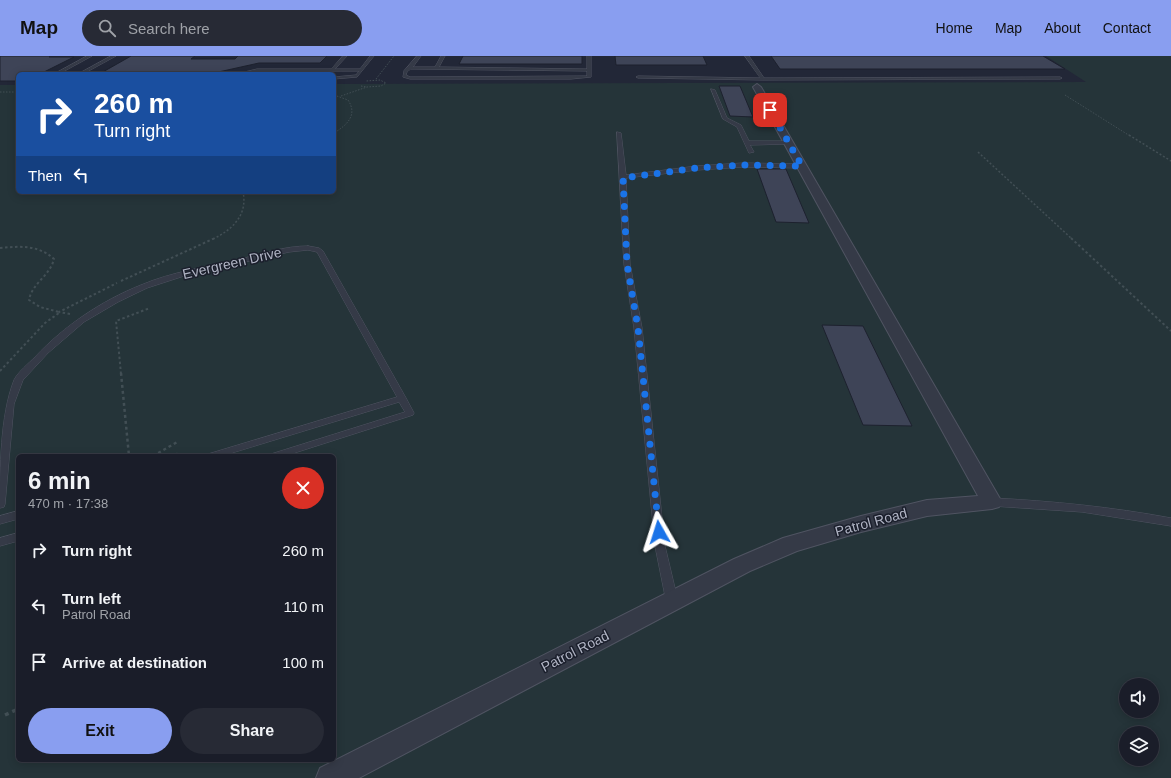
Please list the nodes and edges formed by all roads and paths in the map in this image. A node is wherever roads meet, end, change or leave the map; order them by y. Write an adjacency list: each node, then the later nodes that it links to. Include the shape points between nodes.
1 (90, 56): 15 (lane)
2 (114, 56): 16 (lane)
3 (345, 56): 12 (lane)
4 (372, 56): 13 (lane)
5 (394, 56): 21 (path)
6 (419, 56): 10 (lane)
7 (443, 56): 11 (lane)
8 (589, 56): 14 (lane)
9 (747, 56): 22 (lane)
10 (410, 68): 11 (lane); 14 (lane, via 404,76 571,78 589,77)
11 (436, 69): 14 (lane)
12 (332, 70): 13 (lane); 17 (lane)
13 (360, 70): 19 (lane, via 357,76)
14 (589, 70)
15 (60, 72)
16 (84, 72)
17 (248, 72)
18 (638, 77): 22 (lane)
19 (336, 78)
20 (1060, 78): 22 (lane)
21 (376, 80): 23 (path, via 360,84); 23 (path, via 384,80 386,83)
22 (760, 83): 33 (street)
23 (367, 87): 29 (path)
24 (713, 90): 32 (lane, via 725,119 739,126)
25 (0, 92): 26 (path)
26 (16, 92)
27 (336, 95): 29 (path)
28 (1065, 95): 36 (path)
29 (341, 96): 30 (path, via 351,102 353,114 347,124)
30 (336, 132)
31 (619, 133): 38 (lane)
32 (747, 143): 33 (lane); 34 (lane)
33 (788, 143): 37 (street)
34 (752, 152)
35 (978, 152): 44 (path)
36 (1171, 161)
37 (802, 166): 38 (lane, via 743,165 697,168); 54 (street)
38 (623, 178): 61 (lane, via 627,264 638,328 660,546)
39 (243, 194): 42 (path, via 245,202 242,210 234,227 226,233 130,276)
40 (0, 248): 42 (path, via 33,248 50,254 54,259 54,265 32,288 29,300 44,309)
41 (150, 308): 50 (path, via 116,321)
42 (59, 312): 43 (path); 45 (path, via 45,323)
43 (74, 315)
44 (1171, 331)
45 (0, 371)
46 (402, 398): 47 (lane, Evergreen Drive, via 320,252 306,248 182,274 144,286 115,300 81,320 45,351 19,379); 52 (lane); 53 (lane, Evergreen Drive, via 410,413)
47 (10, 404): 48 (lane); 55 (lane, Evergreen Drive)
48 (0, 406)
49 (179, 441): 51 (path)
50 (128, 454)
51 (156, 454)
52 (218, 454)
53 (280, 454)
54 (992, 502): 58 (lane, via 1075,507); 61 (street, Patrol Road, via 927,508 791,544 742,565)
55 (0, 504)
56 (16, 516): 57 (lane)
57 (0, 520)
58 (1171, 522)
59 (16, 538): 60 (lane)
60 (0, 542)
61 (672, 601): 64 (street, Patrol Road)
62 (16, 710): 63 (path)
63 (5, 715)
64 (330, 778)

